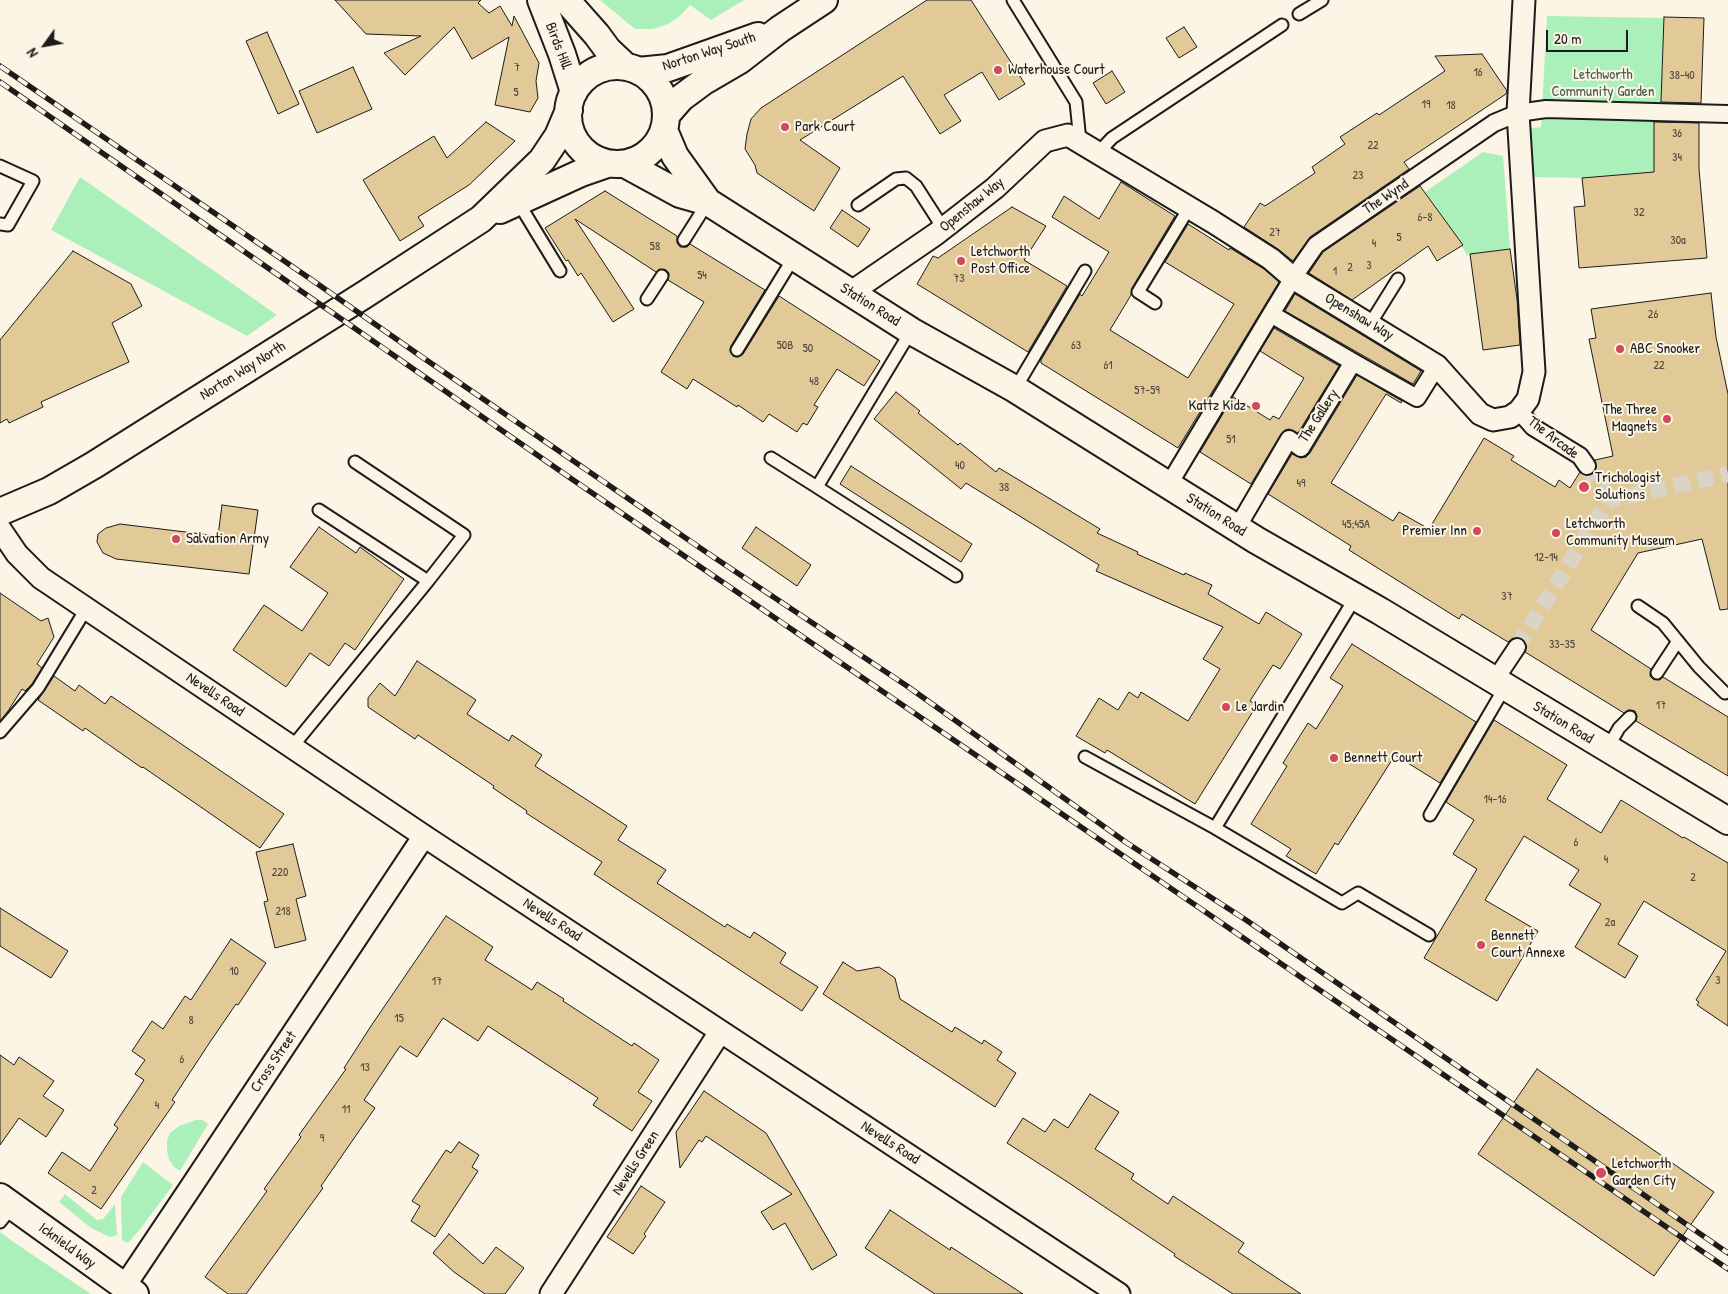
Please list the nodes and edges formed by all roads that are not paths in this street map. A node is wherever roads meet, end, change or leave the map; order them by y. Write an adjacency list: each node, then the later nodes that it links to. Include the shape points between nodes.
1 (541, 0): 11 (street, Birds Hill, via 562,54)
2 (566, 0): 10 (street, Birds Hill, via 608,50)
3 (824, 0): 9 (street, Norton Way South)
4 (1014, 0): 15 (lane, via 1076,102)
5 (1322, 0): 7 (lane)
6 (1524, 0): 12 (street)
7 (1299, 14)
8 (1282, 25): 16 (lane, via 1112,138)
9 (780, 29): 10 (street, Norton Way South, via 668,68); 14 (street, Norton Way South, via 740,60 681,98)
10 (632, 69): 11 (street, via 610,67 596,71 583,80); 14 (street, via 653,81 663,96)
11 (571, 101): 17 (street, via 570,128 577,144 590,157); 23 (street, Norton Way North, via 558,136 542,160)
12 (1518, 113): 13 (street, The Wynd, via 1552,109); 31 (street, The Wynd, via 1494,124 1316,245); 43 (street, via 1534,372 1528,399)
13 (1728, 114)
14 (666, 122): 17 (street, via 656,146 642,158); 20 (street, Station Road, via 675,156)
15 (1080, 141): 16 (street, Openshaw Way); 25 (street, Openshaw Way, via 1068,135 1045,141 995,188)
16 (1097, 154): 22 (street, Openshaw Way)
17 (616, 164): 19 (street, Norton Way North, via 581,172); 20 (street, Station Road, via 680,194)
18 (0, 166): 24 (lane, via 32,181 8,225)
19 (518, 202): 23 (street, Norton Way North); 29 (lane)
20 (708, 202): 26 (lane); 27 (street, Station Road)
21 (858, 205): 25 (lane, via 896,179 906,178 916,186)
22 (1189, 208): 31 (street, Openshaw Way, via 1271,259); 35 (lane, via 1138,292)
23 (481, 219): 50 (street, Norton Way North, via 94,465 49,491)
24 (0, 224)
25 (943, 228): 33 (street, Openshaw Way)
26 (684, 240)
27 (794, 257): 33 (street, Station Road); 39 (lane)
28 (1085, 270): 42 (lane)
29 (560, 271)
30 (662, 276): 34 (lane)
31 (1293, 278): 36 (street, The Wynd); 37 (street, Openshaw Way)
32 (1398, 279): 37 (lane)
33 (850, 293): 38 (street, Station Road)
34 (647, 299)
35 (1155, 303)
36 (1271, 314): 40 (street); 47 (street, The Wynd)
37 (1370, 324): 41 (street, Openshaw Way)
38 (911, 331): 42 (street, Station Road); 48 (lane)
39 (737, 350)
40 (1353, 362): 41 (street, via 1417,398); 51 (street, The Gallery, via 1301,448 1289,438)
41 (1437, 366): 43 (street, Openshaw Way, via 1470,405 1486,418 1500,420)
42 (1015, 389): 47 (street, Station Road)
43 (1520, 411): 46 (street, The Arcade, via 1534,427 1580,456)
44 (771, 458): 48 (lane)
45 (355, 462): 54 (lane, via 464,535)
46 (1587, 466)
47 (1168, 486): 51 (street, Station Road)
48 (817, 487): 53 (lane)
49 (319, 510): 54 (lane)
50 (0, 512)
51 (1237, 528): 55 (street, Station Road)
52 (0, 529): 57 (street, Nevells Road, via 17,554 41,578)
53 (956, 576)
54 (428, 582): 65 (lane)
55 (1355, 598): 61 (street, Station Road); 70 (lane)
56 (1638, 606): 58 (lane, via 1663,623)
57 (86, 609): 64 (lane, via 38,688); 65 (street, Nevells Road)
58 (1678, 642): 60 (lane); 62 (lane, via 1699,668)
59 (1516, 647): 61 (street)
60 (1657, 673)
61 (1500, 684): 66 (street, Station Road); 68 (lane)
62 (1726, 693)
63 (1630, 717): 66 (lane, via 1618,728)
64 (0, 732)
65 (292, 747): 71 (street, Nevells Road)
66 (1607, 749): 69 (street, Station Road)
67 (1085, 757): 70 (lane)
68 (1430, 815)
69 (1728, 821)
70 (1215, 828): 72 (lane, via 1342,903 1358,893)
71 (424, 836): 73 (street, Nevells Road); 75 (street, Cross Street, via 191,1188)
72 (1429, 935)
73 (720, 1032): 76 (street, Nevells Green); 77 (street, Nevells Road)
74 (4, 1208): 75 (street, Icknield Way)
75 (129, 1290)
76 (551, 1294)
77 (1118, 1294)

